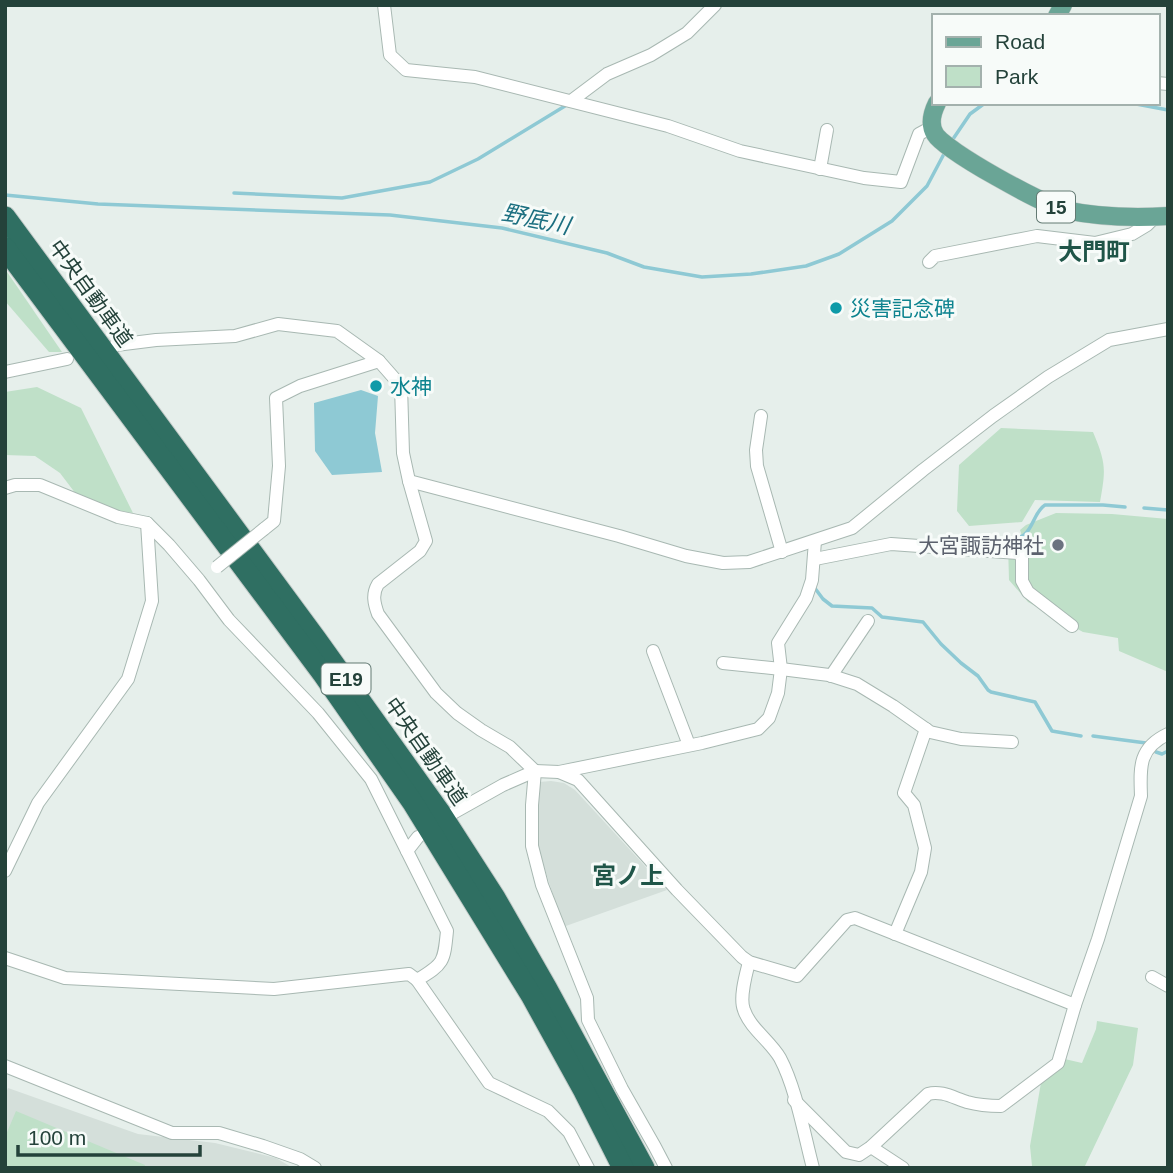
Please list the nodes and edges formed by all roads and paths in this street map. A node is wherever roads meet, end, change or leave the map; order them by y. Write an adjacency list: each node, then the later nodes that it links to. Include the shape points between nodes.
1 (384, 5): 3 (street, via 390,55 407,70 475,76)
2 (715, 5): 3 (street, via 687,33 607,74)
3 (571, 101): 7 (street, via 740,151)
4 (938, 105): 6 (main road, via 932,116)
5 (827, 130): 7 (street)
6 (934, 132): 7 (street, via 919,134 901,183); 8 (main road, 15, via 957,153 1050,206 1093,214)
7 (820, 169)
8 (1161, 217): 11 (street, via 1132,234 1096,243 1037,236 935,256)
9 (6, 218): 54 (highway, 中央自動車道 / E19, via 439,811 495,898)
10 (5, 248): 53 (highway, 中央自動車道 / E19, via 323,674 413,803 531,995)
11 (929, 262)
12 (1168, 329): 21 (street, via 1109,340 1069,364 993,416 852,528)
13 (116, 345): 15 (street, via 235,336 278,324 337,331)
14 (67, 359): 16 (street)
15 (379, 361): 18 (street, via 401,386 403,453); 24 (street, bridge, via 276,398 279,466 274,521)
16 (5, 372)
17 (761, 416): 22 (street, via 757,466)
18 (409, 481): 22 (street, via 707,561 749,562); 35 (street, via 426,541 378,584 373,598 378,614 436,693)
19 (5, 488): 20 (street, via 40,485 118,517)
20 (147, 523): 24 (street); 40 (street, via 152,601 128,679 38,803)
21 (816, 541): 22 (street); 23 (street)
22 (782, 552)
23 (815, 559): 26 (street, via 891,544 1018,553 1028,592); 29 (street, via 806,598 778,643)
24 (199, 580): 39 (street, via 371,779)
25 (868, 621): 30 (street)
26 (1072, 626)
27 (653, 651): 34 (street)
28 (723, 663): 29 (street)
29 (781, 668): 30 (street); 34 (street, via 769,718 758,729)
30 (831, 676): 31 (street, via 857,684)
31 (926, 729): 33 (street, via 961,739); 41 (street, via 904,793 915,805 925,848 921,873)
32 (1168, 734): 47 (street, via 1152,743 1144,756 1139,775 1142,796)
33 (1013, 742)
34 (689, 745): 36 (street)
35 (536, 771): 36 (street); 37 (street); 55 (street, via 532,846 542,885 587,998 588,1020)
36 (559, 772): 43 (street, via 578,780)
37 (453, 813)
38 (418, 837): 39 (street)
39 (407, 851): 45 (street, via 447,931 438,968)
40 (5, 871)
41 (895, 934): 43 (street, via 855,918 847,920 797,976); 47 (street)
42 (5, 958): 45 (street, via 65,978 107,981 274,989 409,974)
43 (749, 962): 49 (street, via 743,1009 778,1055)
44 (1152, 977): 46 (street)
45 (417, 980): 52 (street, via 489,1083 548,1111 569,1132)
46 (1168, 986)
47 (1075, 1005): 50 (street, via 1058,1063 1001,1106 933,1092)
48 (5, 1066): 51 (street, via 172,1133 219,1133)
49 (794, 1100): 50 (street, via 846,1152 859,1156); 56 (street)
50 (871, 1147): 57 (street)
51 (315, 1168)
52 (588, 1168)
53 (623, 1168)
54 (644, 1168)
55 (666, 1168)
56 (813, 1168)
57 (903, 1168)

